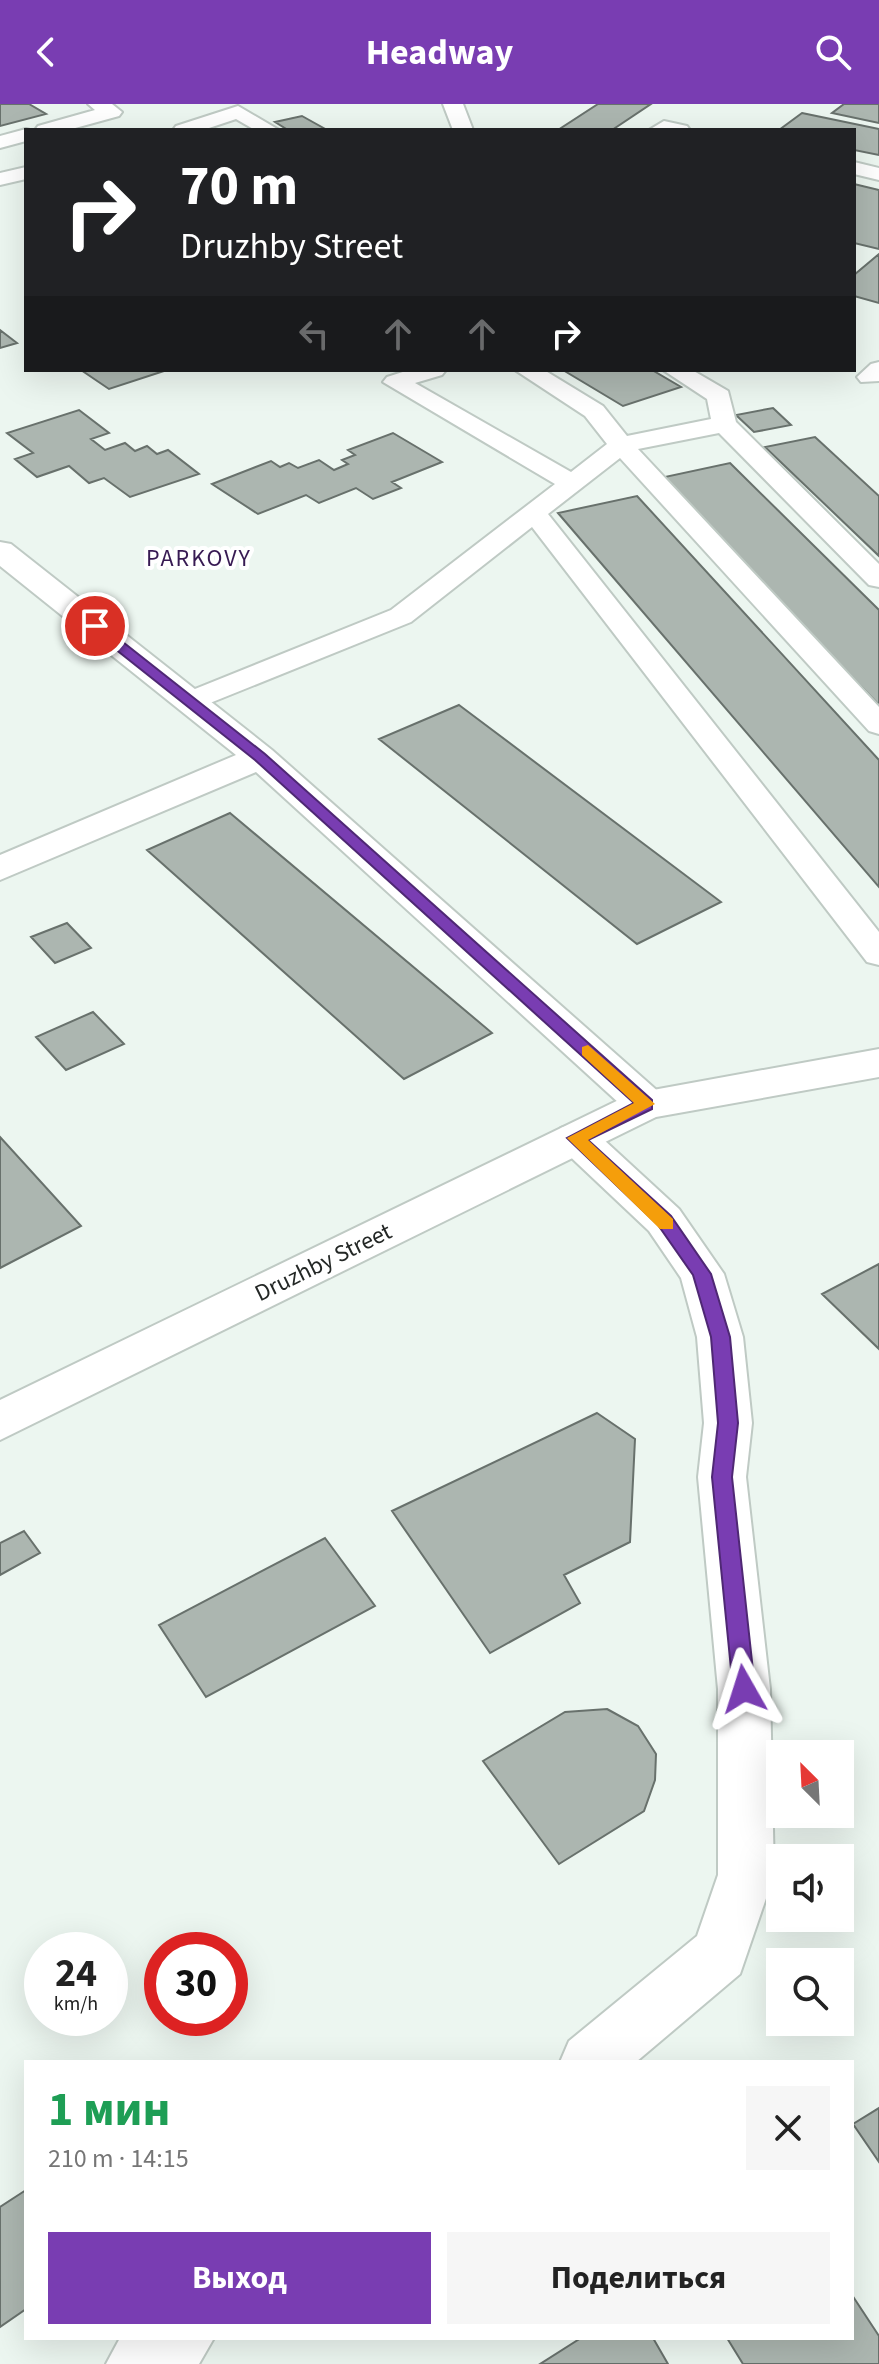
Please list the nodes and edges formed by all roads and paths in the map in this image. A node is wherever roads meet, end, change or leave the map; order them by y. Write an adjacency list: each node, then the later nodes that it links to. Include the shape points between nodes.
1 (98, 104): 4 (lane, via 112,112)
2 (453, 104): 7 (lane)
3 (246, 108): 5 (lane); 6 (lane)
4 (52, 128)
5 (189, 128)
6 (267, 128)
7 (462, 128)
8 (24, 136): 9 (lane)
9 (0, 142)
10 (856, 168): 12 (lane)
11 (24, 173): 13 (lane)
12 (879, 174)
13 (0, 179)
14 (428, 372): 19 (lane, via 395,382)
15 (530, 372): 18 (lane, via 594,411)
16 (678, 372): 17 (lane, via 719,396)
17 (724, 424): 18 (lane); 22 (lane)
18 (621, 445): 19 (lane); 24 (lane)
19 (572, 483): 20 (lane)
20 (534, 513): 23 (lane, via 401,616); 27 (lane)
21 (0, 551): 23 (street)
22 (879, 579)
23 (190, 701): 25 (street)
24 (879, 725)
25 (260, 757): 26 (street); 29 (street)
26 (0, 869)
27 (879, 954)
28 (879, 1063): 29 (street, Druzhby Street)
29 (646, 1104): 30 (street, Druzhby Street)
30 (576, 1138): 31 (street, Druzhby Street); 32 (street, via 664,1220 702,1274 720,1337 728,1423 722,1477 744,1689 746,1875 720,1954)
31 (0, 1421)
32 (592, 2060)
33 (178, 2340): 34 (street)
34 (139, 2364)

